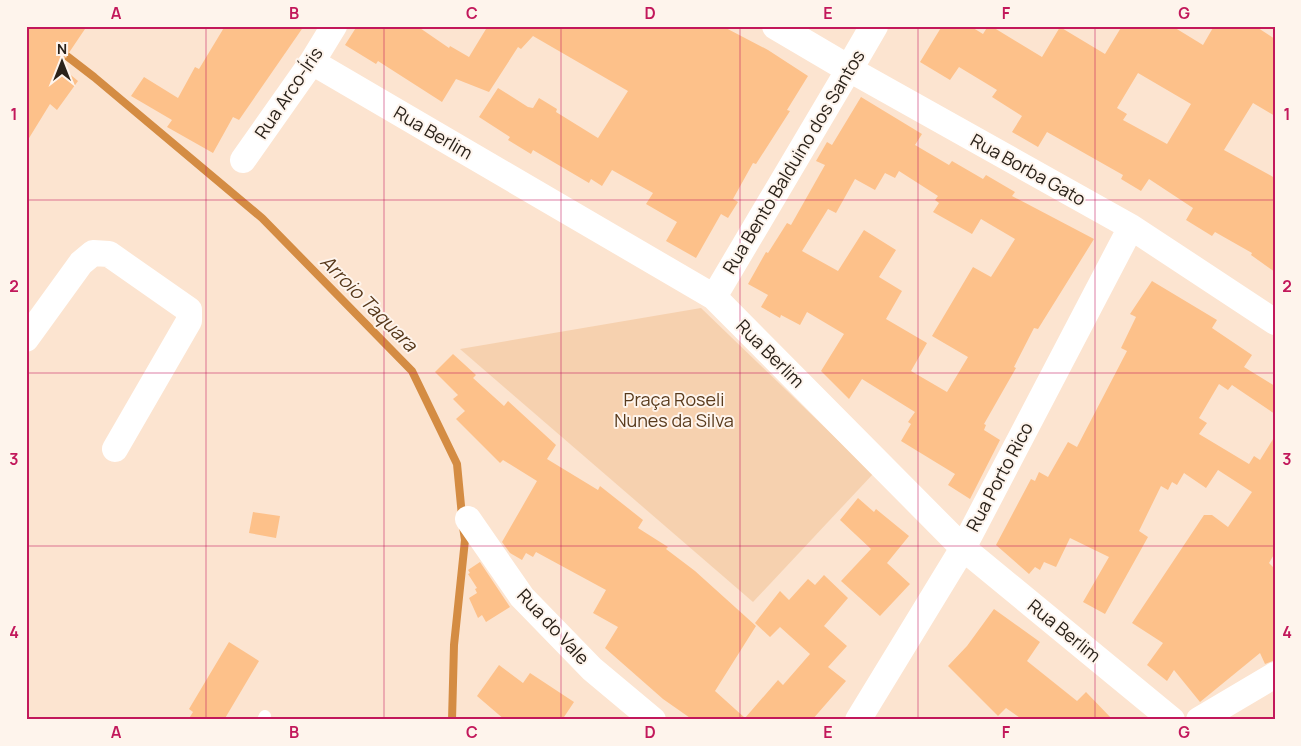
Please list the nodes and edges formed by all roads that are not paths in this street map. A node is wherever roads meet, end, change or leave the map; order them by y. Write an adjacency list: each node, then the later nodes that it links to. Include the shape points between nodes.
1 (334, 26): 4 (street, Rua Arco-Íris)
2 (776, 26): 5 (street, Rua Borba Gato)
3 (874, 26): 5 (street, Rua Bento Balduino dos Santos)
4 (312, 62): 6 (street, Rua Arco-Íris); 8 (street, Rua Berlim)
5 (849, 69): 7 (street, Rua Borba Gato); 8 (street, Rua Bento Balduino dos Santos)
6 (243, 160)
7 (1131, 227): 9 (street, Rua Borba Gato); 13 (street, Rua Porto Rico)
8 (714, 298): 13 (street, Rua Berlim)
9 (1275, 322)
10 (26, 339): 11 (street, via 81,262 94,253 109,254 189,310 189,321)
11 (115, 449)
12 (468, 519): 15 (street, Rua do Vale, via 522,597 592,669)
13 (963, 548): 16 (street, Rua Porto Rico); 17 (street, Rua Berlim)
14 (1275, 675): 18 (street)
15 (653, 720)
16 (858, 720)
17 (1172, 720)
18 (1199, 720)

